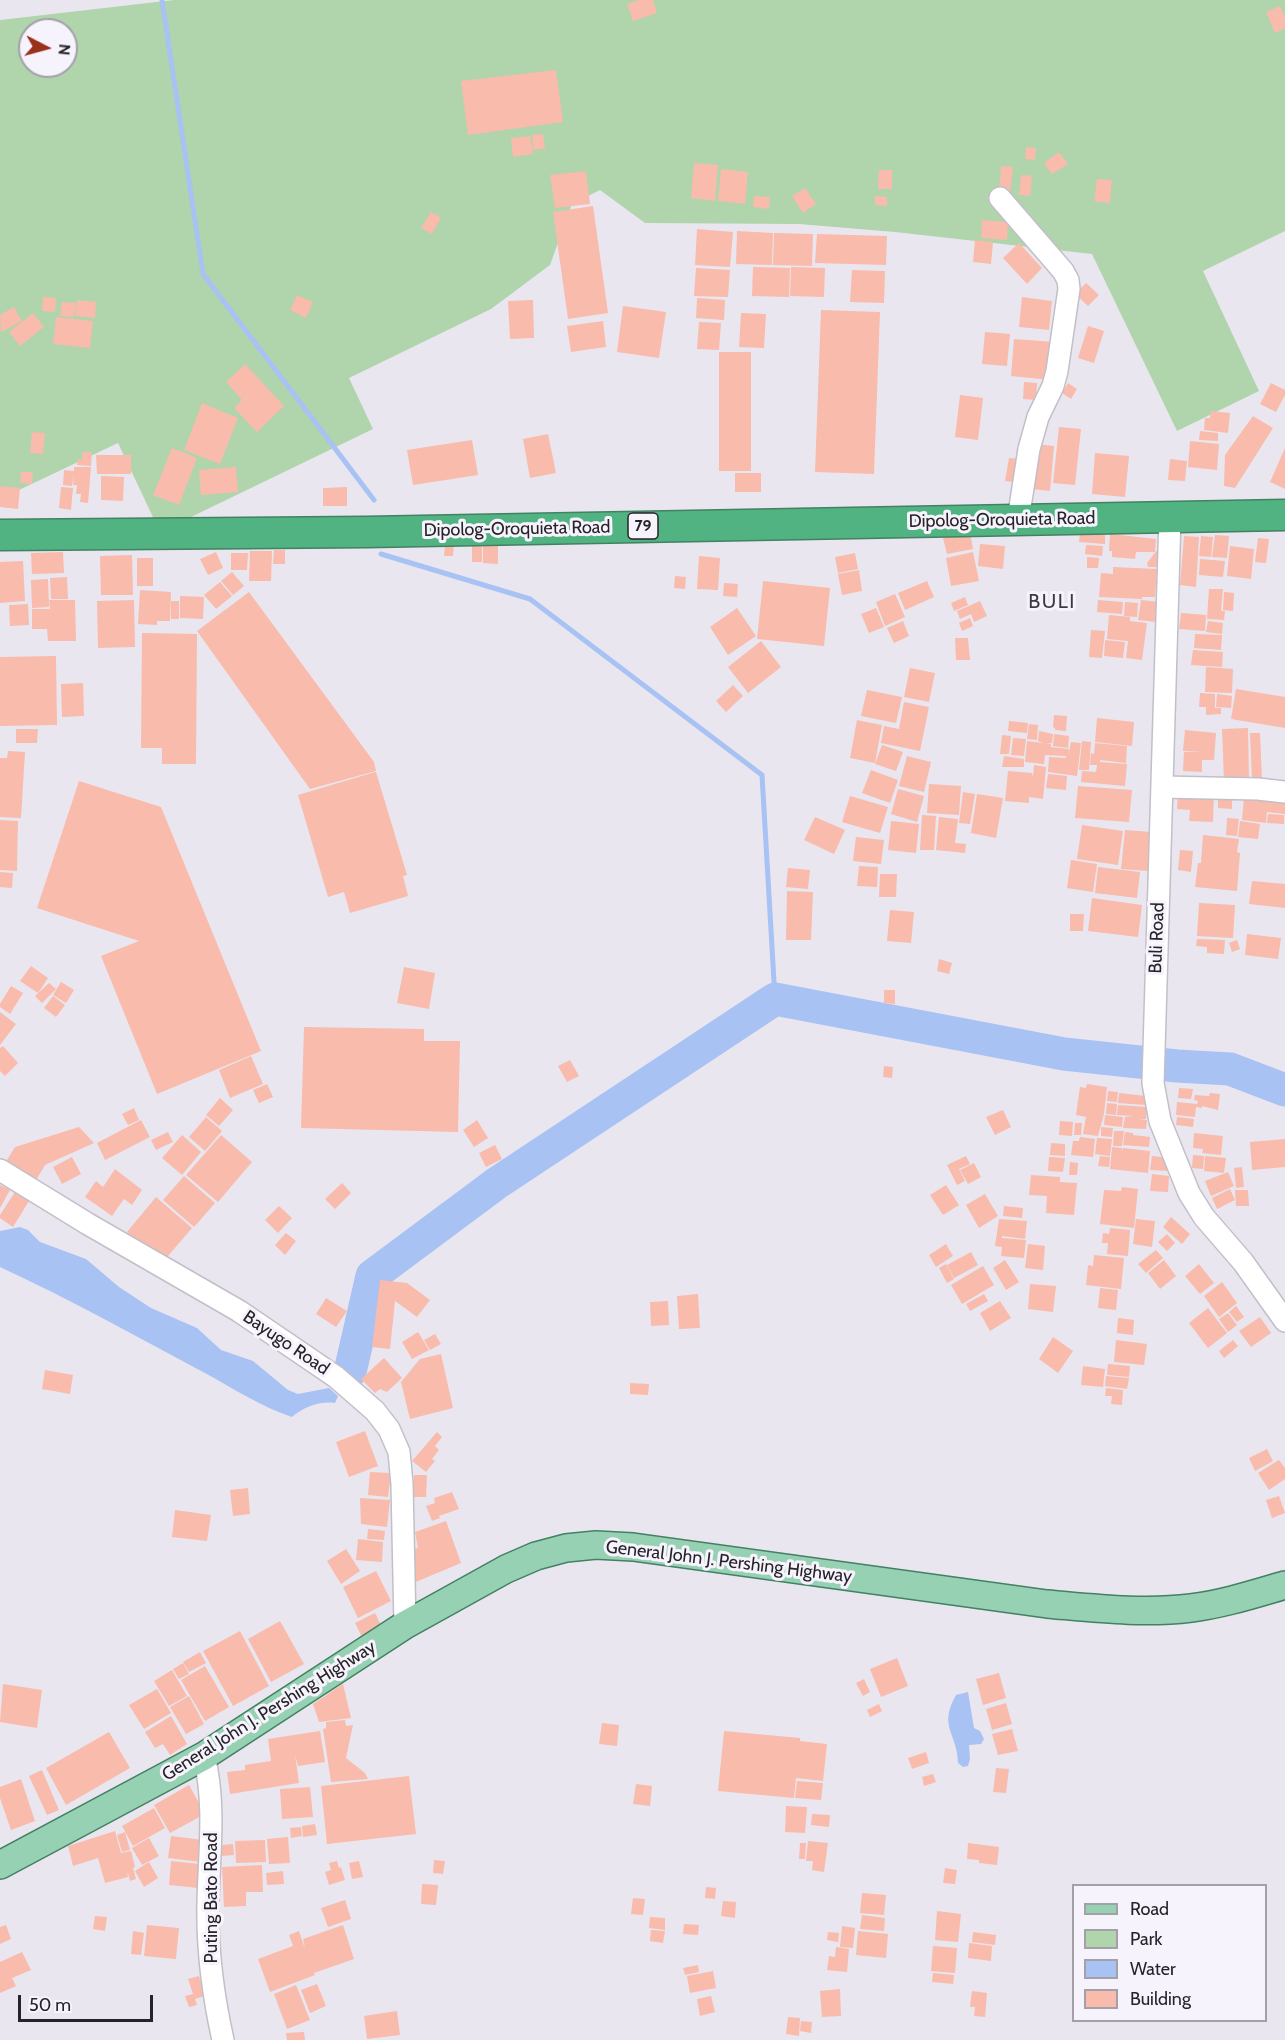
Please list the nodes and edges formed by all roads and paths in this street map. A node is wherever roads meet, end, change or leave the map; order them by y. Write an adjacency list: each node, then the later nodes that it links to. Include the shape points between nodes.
1 (1000, 198): 4 (street, via 1063,271 1069,290 1058,371 1029,449)
2 (1285, 515): 3 (highway, Dipolog-Oroquieta Road / 79)
3 (1170, 517): 4 (highway, Dipolog-Oroquieta Road / 79); 6 (street, Buli Road)
4 (1018, 519): 5 (highway, Dipolog-Oroquieta Road / 79)
5 (0, 535)
6 (1162, 787): 7 (street); 9 (street, Buli Road, via 1153,1083 1160,1121 1189,1194)
7 (1285, 792)
8 (0, 1170): 11 (street, Bayugo Road, via 239,1311 336,1377 375,1411 399,1452)
9 (1285, 1321)
10 (1285, 1585): 11 (main road, General John J. Pershing Highway, via 1190,1608 1109,1609 596,1545 536,1556)
11 (405, 1626): 12 (main road, General John J. Pershing Highway)
12 (204, 1756): 13 (main road, General John J. Pershing Highway); 14 (street, Puting Bato Road, via 212,1800 210,1955)
13 (0, 1865)
14 (223, 2040)

